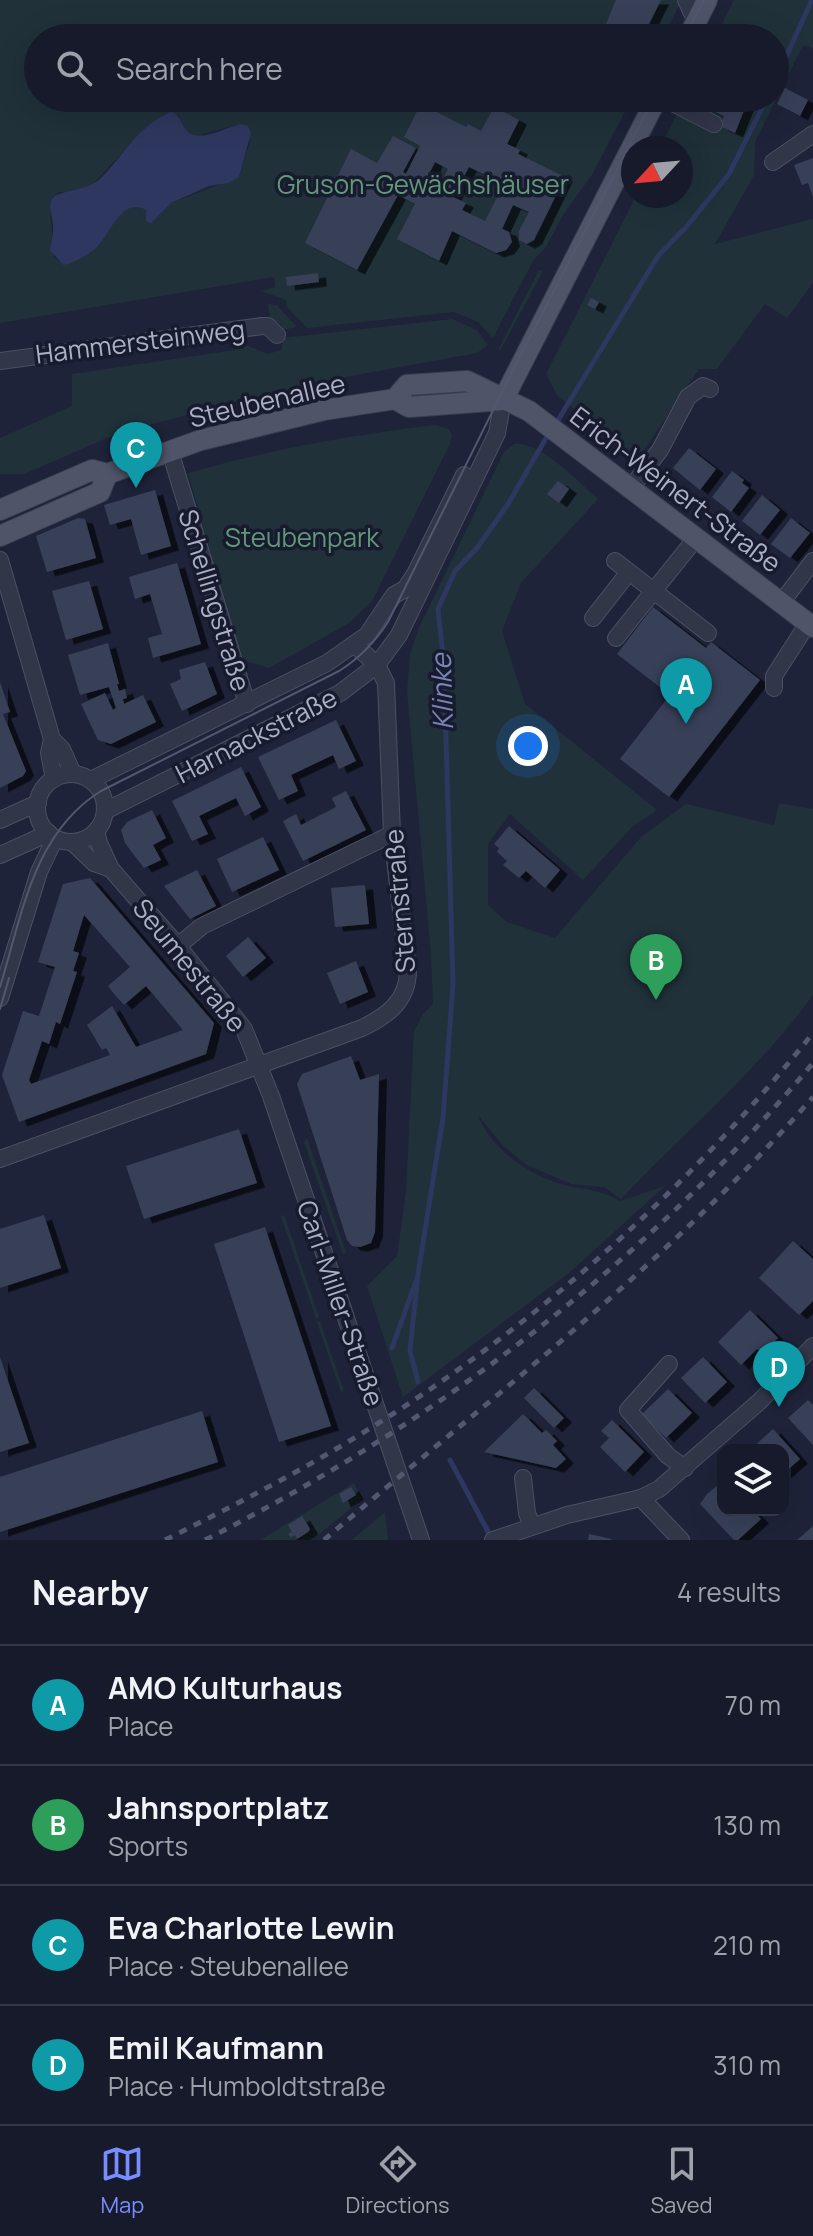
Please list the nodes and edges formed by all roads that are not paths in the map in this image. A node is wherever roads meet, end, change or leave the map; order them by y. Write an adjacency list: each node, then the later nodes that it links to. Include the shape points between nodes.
1 (686, 0): 3 (street)
2 (707, 0): 4 (main road)
3 (691, 24)
4 (695, 24)
5 (653, 112): 13 (main road)
6 (689, 112): 7 (street)
7 (714, 124)
8 (813, 134): 9 (street)
9 (773, 162)
10 (277, 335): 11 (street, Hammersteinweg, via 268,326)
11 (0, 361)
12 (710, 389): 16 (street, via 703,386 688,397 660,450)
13 (503, 400): 14 (main road, Steubenallee, via 462,380 407,385 395,399 303,414); 16 (main road, Erich-Weinert-Straße, via 529,411); 28 (street, Harnackstraße, via 415,574); 29 (street, via 497,433 399,635)
14 (170, 451): 15 (main road, Steubenallee); 31 (street, Schellingstraße)
15 (107, 474): 17 (main road, Steubenallee, via 92,470); 18 (main road, Steubenallee, via 100,492)
16 (631, 488): 19 (main road, Erich-Weinert-Straße)
17 (0, 510)
18 (0, 536)
19 (696, 538): 22 (street); 23 (main road, Erich-Weinert-Straße)
20 (0, 560): 32 (street)
21 (813, 561): 23 (street)
22 (653, 591): 24 (street, via 622,567); 26 (street); 27 (street)
23 (781, 603): 25 (main road, Erich-Weinert-Straße)
24 (593, 618)
25 (810, 625): 30 (street, via 774,676)
26 (708, 633)
27 (616, 638)
28 (355, 645): 29 (street); 31 (street, Harnackstraße)
29 (377, 665): 37 (street, Harnackstraße, via 340,693); 40 (street, Sternstraße, via 386,683)
30 (774, 688)
31 (247, 704): 35 (street, Harnackstraße)
32 (52, 739): 33 (street); 34 (street)
33 (73, 774): 34 (street); 35 (street)
34 (54, 779): 36 (street)
35 (91, 780): 37 (street, via 102,794)
36 (38, 803): 38 (street); 41 (street, via 39,820)
37 (105, 811): 39 (street)
38 (0, 820)
39 (96, 831): 41 (street, via 87,838); 43 (street, Seumestraße)
40 (392, 834): 44 (street, via 202,926); 46 (street, Sternstraße, via 407,960 404,994 375,1022)
41 (59, 838): 42 (street); 43 (street, Seumestraße); 45 (street, via 39,872)
42 (0, 855)
43 (111, 869): 44 (street, Seumestraße)
44 (178, 946): 46 (street, Seumestraße, via 244,1029)
45 (0, 998)
46 (259, 1067): 47 (street, Sternstraße); 55 (street, Carl-Miller-Straße)
47 (0, 1159)
48 (813, 1346): 50 (street)
49 (669, 1364): 50 (street, via 628,1410)
50 (685, 1468): 52 (street)
51 (523, 1478): 53 (street)
52 (641, 1498): 53 (street); 56 (street)
53 (532, 1526): 54 (street)
54 (496, 1539)
55 (421, 1540)
56 (681, 1540)

